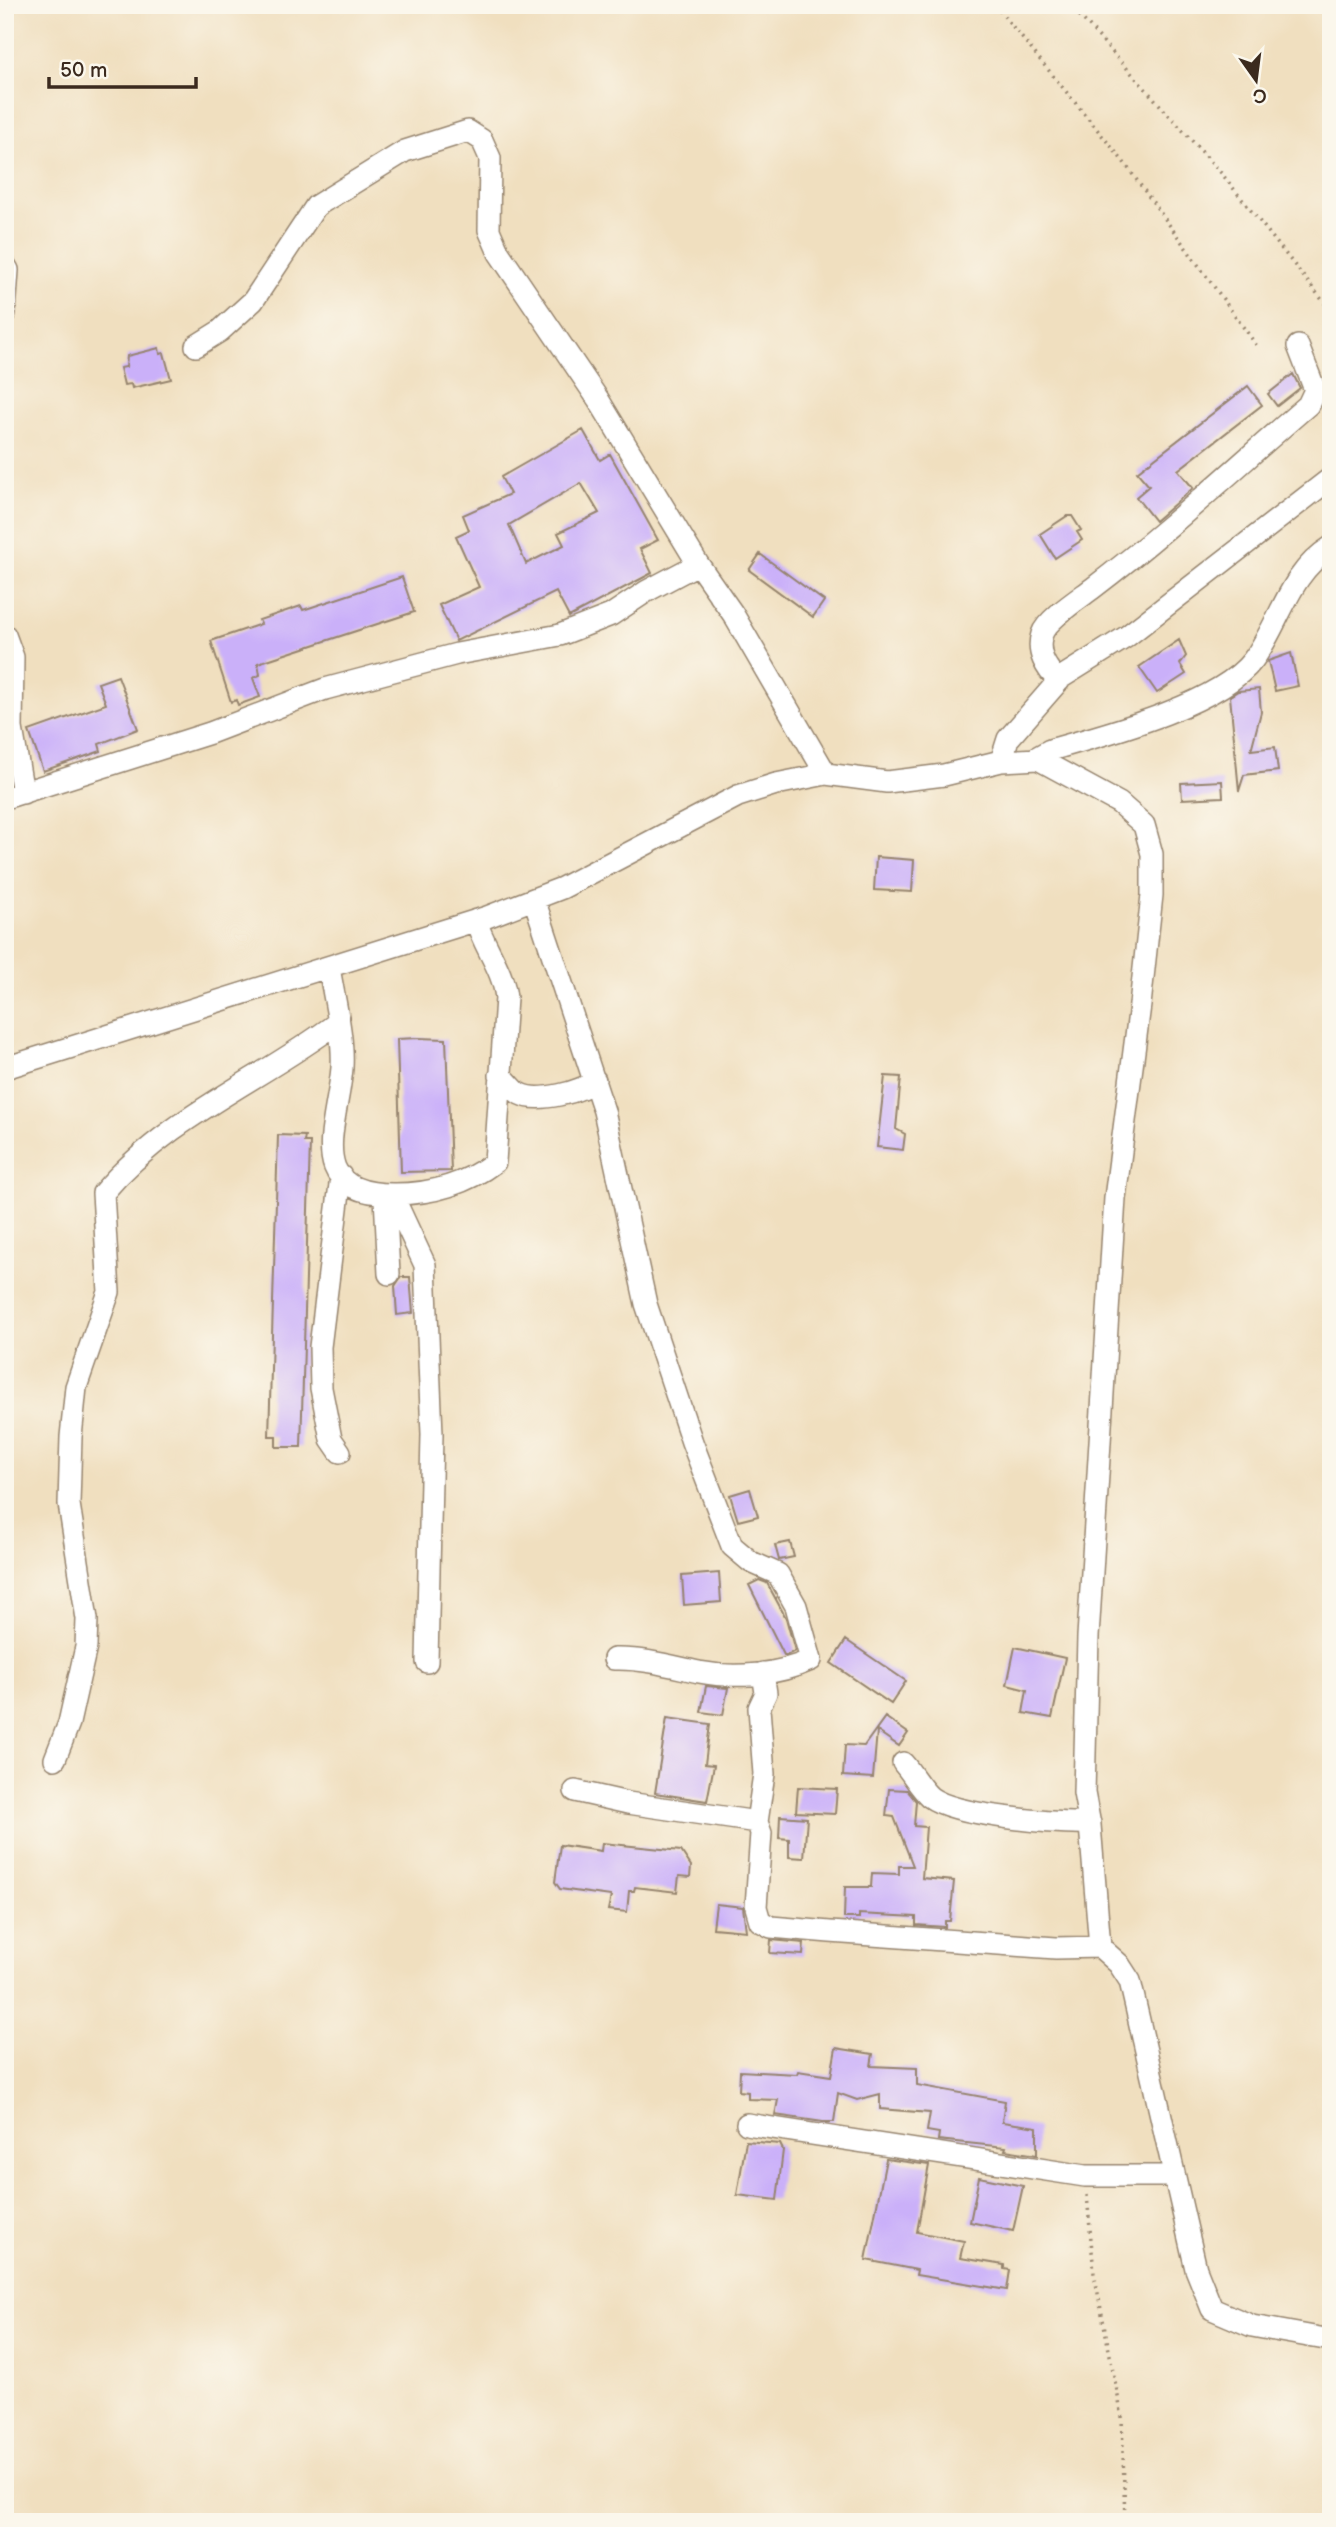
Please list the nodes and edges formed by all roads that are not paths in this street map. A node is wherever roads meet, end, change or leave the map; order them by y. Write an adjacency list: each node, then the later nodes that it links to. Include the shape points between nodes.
1 (5, 265): 2 (street)
2 (5, 313)
3 (196, 346): 7 (street, via 253,301 316,206 405,151 468,131 482,140 491,158 489,230 499,253 598,399)
4 (1298, 346): 9 (street, via 1315,390 1308,405 1160,537 1042,632 1040,648 1047,670)
5 (1331, 478): 9 (street, via 1126,637)
6 (1331, 547): 10 (street, via 1310,563 1291,587 1252,662 1215,690 1168,713)
7 (698, 564): 12 (street, via 733,614); 13 (street, via 611,615 560,635 457,654 325,689 210,733)
8 (5, 635): 13 (street, via 13,657)
9 (1059, 681): 11 (street, via 1008,739)
10 (1034, 759): 11 (street); 32 (street, via 1056,766 1119,803 1144,825 1152,854 1152,895 1110,1272 1087,1649 1084,1793)
11 (1001, 761): 12 (street, via 887,782)
12 (826, 774): 14 (street, via 738,796)
13 (14, 795)
14 (534, 899): 15 (street); 20 (street)
15 (476, 920): 16 (street); 19 (street, via 483,945 503,977 506,998)
16 (329, 967): 17 (street); 18 (street)
17 (337, 1023): 21 (street, via 342,1067 330,1162); 28 (street, via 189,1118 121,1172 103,1193 109,1292 76,1387 71,1437 69,1504 86,1647 69,1723)
18 (5, 1068)
19 (500, 1075): 20 (street, via 519,1094 535,1097 585,1089); 22 (street, via 495,1162 443,1189)
20 (595, 1080): 27 (street, via 646,1304 705,1476 733,1546 751,1562 778,1574 802,1627 811,1660)
21 (341, 1176): 22 (street, via 370,1195); 24 (street, via 320,1347 321,1388 331,1439)
22 (388, 1195): 23 (street); 26 (street, via 425,1265 432,1434)
23 (389, 1274)
24 (340, 1452)
25 (614, 1660): 27 (street, via 630,1658 703,1672)
26 (427, 1662)
27 (763, 1674): 31 (street, via 766,1693 759,1708 764,1774)
28 (55, 1759)
29 (903, 1763): 32 (street, via 930,1797 950,1807)
30 (575, 1791): 31 (street, via 628,1804)
31 (757, 1822): 33 (street, via 761,1833 756,1907 760,1921 771,1927 1056,1948)
32 (1090, 1823): 33 (street)
33 (1100, 1947): 35 (street, via 1130,1981)
34 (747, 2124): 35 (street, via 1085,2176)
35 (1174, 2176): 36 (street, via 1196,2269 1212,2309 1252,2326)
36 (1331, 2340)

